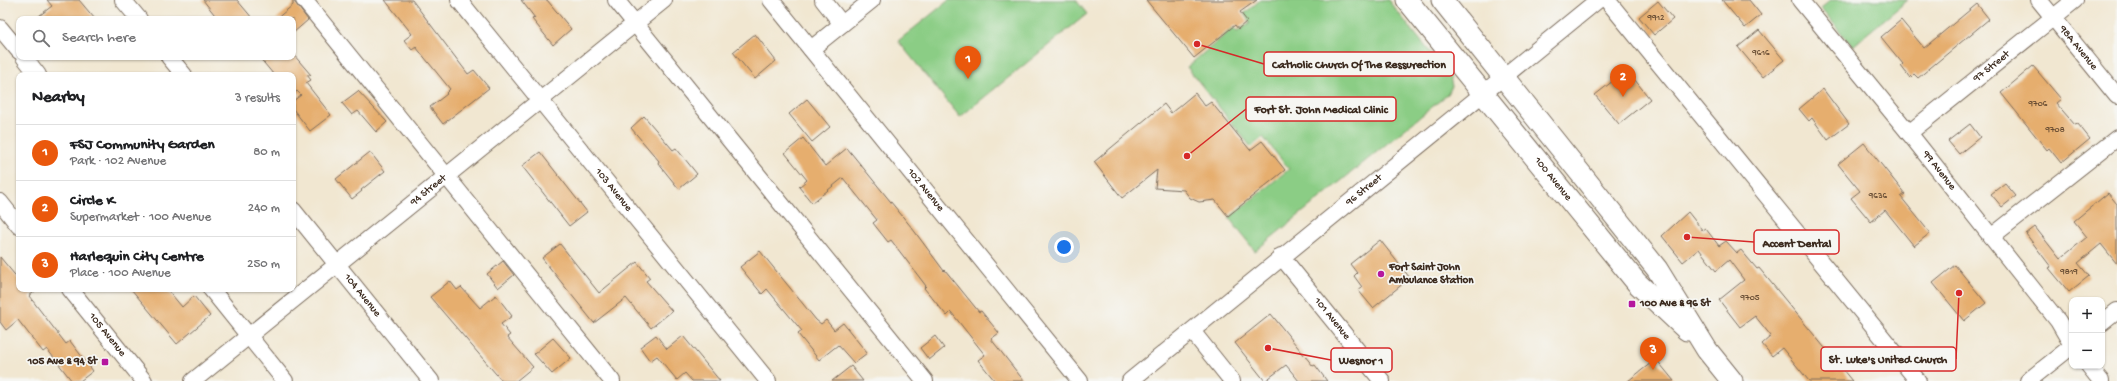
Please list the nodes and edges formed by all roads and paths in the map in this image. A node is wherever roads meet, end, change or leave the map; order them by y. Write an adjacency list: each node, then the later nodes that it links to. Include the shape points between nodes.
1 (123, 0): 16 (street)
2 (304, 0): 33 (street)
3 (459, 0): 30 (street, 103 Avenue)
4 (616, 0): 18 (street)
5 (664, 0): 18 (street, 94 Street)
6 (771, 0): 22 (street, 102 Avenue)
7 (823, 0): 19 (street)
8 (872, 0): 19 (street)
9 (1407, 0): 28 (main road, 100 Avenue)
10 (1442, 0): 27 (main road, 100 Avenue)
11 (1598, 0): 27 (street, 96 Street)
12 (1607, 0): 62 (street)
13 (1800, 0): 31 (street, 99 Avenue)
14 (2039, 0): 17 (street, 98A Avenue)
15 (2075, 0): 17 (street, 97 Street)
16 (136, 16)
17 (2053, 17): 29 (street, 98A Avenue); 31 (street, 97 Street)
18 (635, 24): 30 (street, 94 Street); 56 (street)
19 (842, 24): 22 (street)
20 (0, 28): 21 (street)
21 (16, 47)
22 (811, 49): 57 (street, 102 Avenue)
23 (26, 60): 25 (street)
24 (172, 60): 26 (street)
25 (36, 72)
26 (182, 72)
27 (1504, 76): 28 (street, 96 Street); 48 (main road, 100 Avenue, via 1657,269)
28 (1482, 94): 38 (street, 96 Street); 48 (main road, 100 Avenue, via 1637,283)
29 (2117, 96)
30 (540, 100): 33 (street, 94 Street); 55 (street, 103 Avenue)
31 (1909, 133): 37 (street, 99 Avenue)
32 (2117, 138): 37 (street)
33 (446, 177): 39 (street, 94 Street); 54 (street)
34 (0, 202): 36 (street)
35 (296, 214): 39 (street, 104 Avenue)
36 (16, 222)
37 (1991, 237): 46 (street, 99 Avenue, via 2058,321)
38 (1281, 256): 44 (street, 96 Street); 60 (street, 101 Avenue)
39 (337, 264): 45 (street, 94 Street); 53 (street, 104 Avenue)
40 (72, 292): 50 (street, 105 Avenue)
41 (213, 292): 45 (street)
42 (2117, 311): 43 (street)
43 (2105, 321)
44 (1192, 331): 58 (street, 96 Street); 59 (street)
45 (249, 336): 51 (street, 94 Street); 52 (street)
46 (2069, 340)
47 (2069, 347): 63 (street)
48 (1707, 350): 61 (main road, 100 Avenue)
49 (2091, 369): 64 (street)
50 (144, 381)
51 (193, 381)
52 (285, 381)
53 (432, 381)
54 (612, 381)
55 (768, 381)
56 (925, 381)
57 (1080, 381)
58 (1130, 381)
59 (1232, 381)
60 (1382, 381)
61 (1732, 381)
62 (1918, 381)
63 (2028, 381)
64 (2101, 381)

